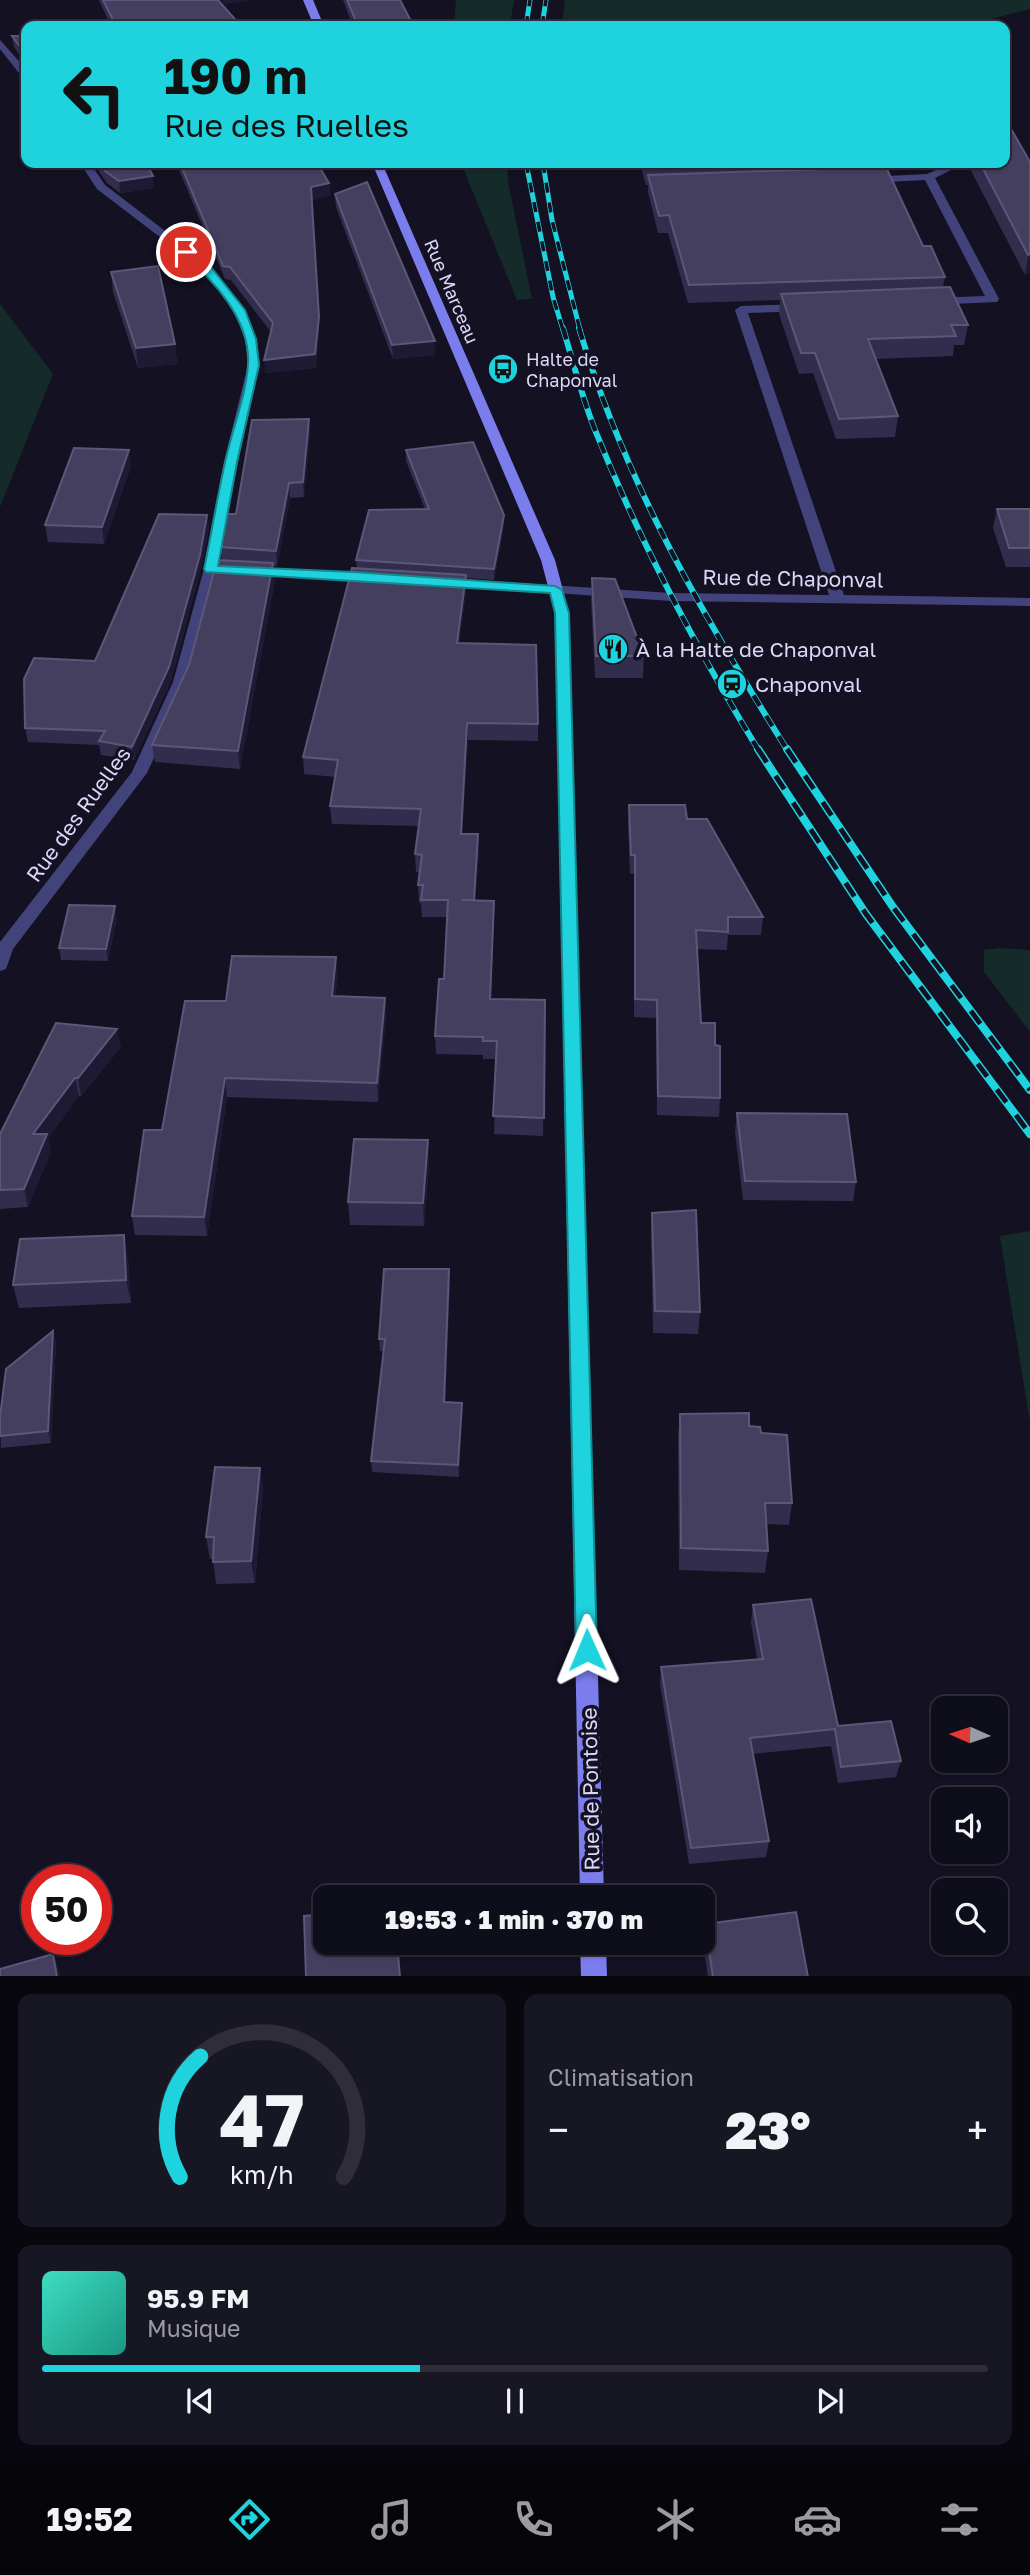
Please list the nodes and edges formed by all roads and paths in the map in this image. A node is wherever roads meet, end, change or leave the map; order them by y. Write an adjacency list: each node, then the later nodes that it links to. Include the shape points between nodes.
1 (308, 0): 2 (main road)
2 (317, 21)
3 (0, 43): 4 (street)
4 (21, 69)
5 (88, 168): 12 (street, Rue des Ruelles, via 101,187 207,268 239,310 251,339 254,365 231,462)
6 (379, 168): 15 (main road, Rue Marceau, via 548,560)
7 (949, 168): 8 (street)
8 (929, 177): 9 (street); 10 (street, via 993,299)
9 (860, 180)
10 (914, 303)
11 (821, 307): 16 (street, via 741,310)
12 (223, 570): 13 (street); 18 (street, Rue des Ruelles, via 181,682 139,773 5,948)
13 (380, 578)
14 (433, 581): 15 (street)
15 (555, 590): 16 (street, Rue de Chaponval); 19 (main road, Rue de Pontoise, via 562,613)
16 (838, 599): 17 (street, Rue de Chaponval)
17 (1030, 602)
18 (0, 965)
19 (592, 1885)
20 (593, 1955): 21 (main road)
21 (594, 1976)

